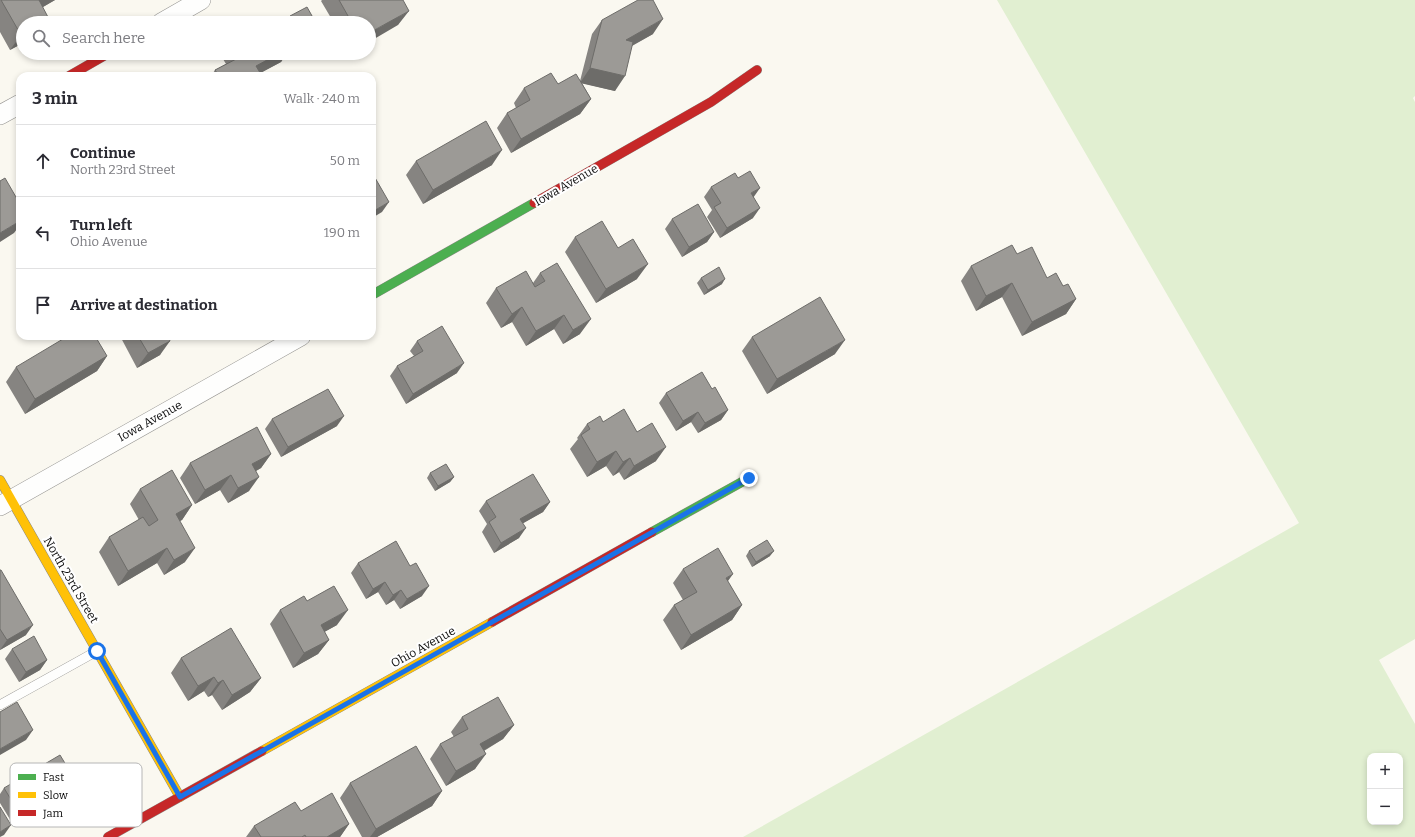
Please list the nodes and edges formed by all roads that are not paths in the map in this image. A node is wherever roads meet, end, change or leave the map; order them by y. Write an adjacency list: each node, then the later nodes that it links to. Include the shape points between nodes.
1 (201, 0): 2 (street)
2 (173, 16)
3 (97, 60): 5 (street)
4 (757, 70): 8 (street, Iowa Avenue, via 711,102)
5 (76, 72)
6 (16, 106): 7 (street)
7 (0, 115)
8 (376, 294)
9 (294, 340): 12 (street, Iowa Avenue)
10 (749, 478): 15 (street, Ohio Avenue)
11 (0, 480): 12 (street, North 23rd Street)
12 (6, 503): 13 (street, North 23rd Street)
13 (97, 651): 14 (lane); 15 (street, North 23rd Street)
14 (0, 705)
15 (180, 797): 16 (street, Ohio Avenue)
16 (142, 818)
17 (126, 827): 18 (street, Ohio Avenue)
18 (108, 837)

